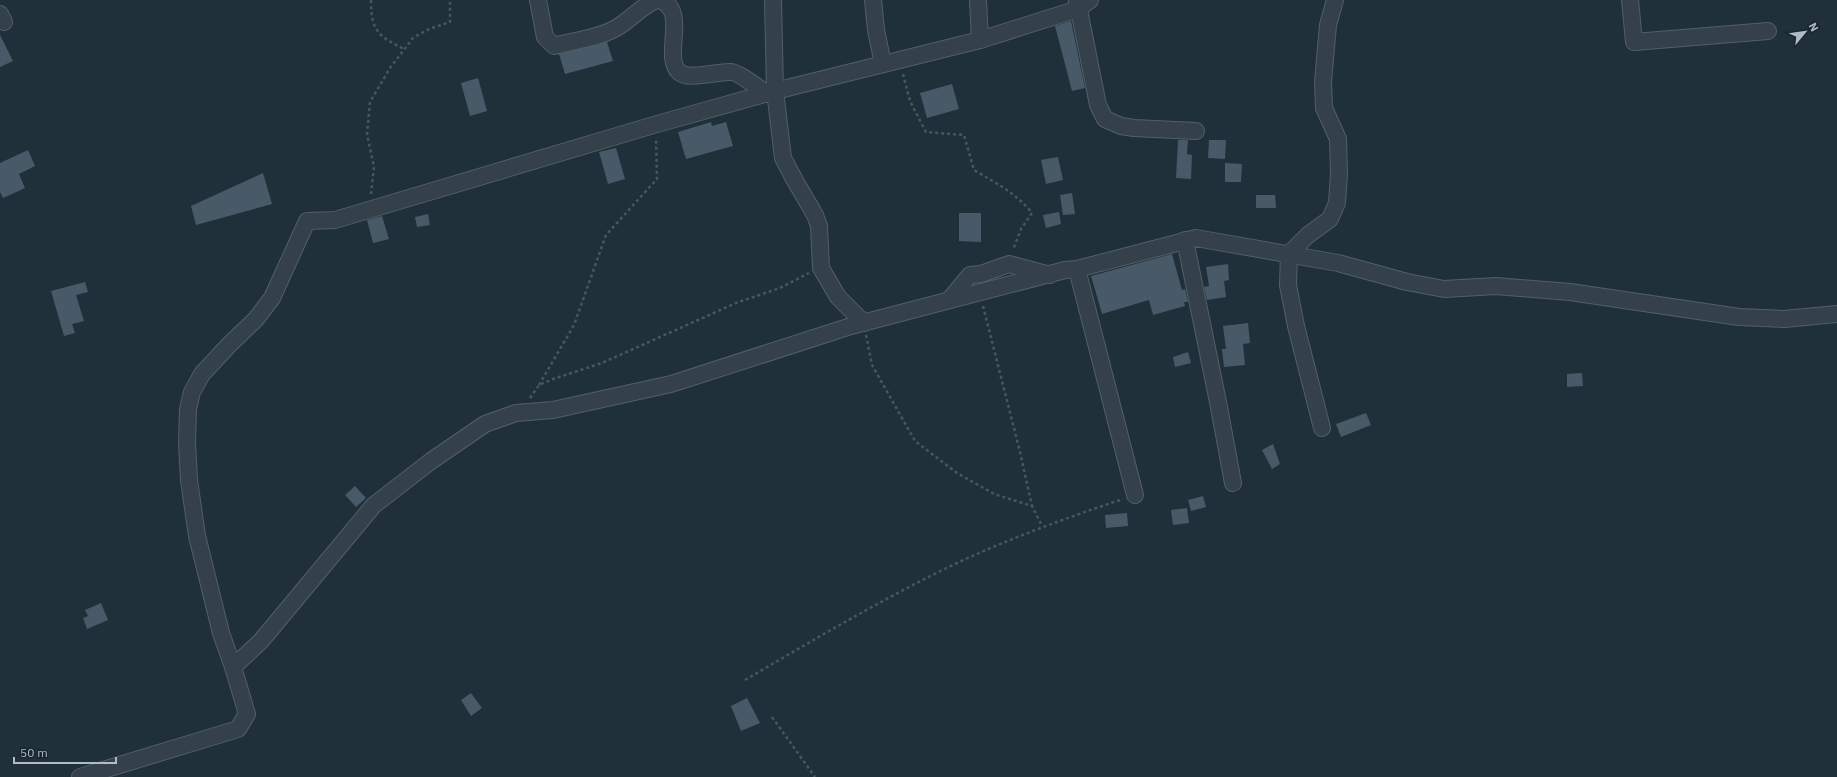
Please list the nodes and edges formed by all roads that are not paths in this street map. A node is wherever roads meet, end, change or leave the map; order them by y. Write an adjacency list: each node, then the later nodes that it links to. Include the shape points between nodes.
1 (538, 0): 2 (street, via 545,37 554,46 606,33 621,25 644,5)
2 (656, 0)
3 (660, 0): 13 (street, via 667,3 673,14 674,65 681,73 692,76 732,72)
4 (773, 0): 13 (street)
5 (873, 0): 12 (street, via 876,30)
6 (978, 0): 11 (street)
7 (1335, 0): 16 (street, via 1328,25 1323,82 1324,108 1338,139 1337,203 1330,219 1308,235)
8 (1630, 0): 10 (street, via 1634,42)
9 (1082, 3): 11 (street); 14 (street, via 1098,105 1105,119 1134,128)
10 (1768, 31)
11 (980, 40): 12 (street)
12 (891, 62): 13 (street)
13 (771, 93): 21 (street, via 783,158 811,205 819,226 821,268 838,297); 25 (street, via 657,124 335,220 307,221 272,298 256,319 202,374 192,392 188,409 186,443 197,536 221,634)
14 (1196, 130)
15 (1185, 240): 16 (street, via 1196,238); 17 (street); 23 (street)
16 (1289, 254): 20 (street, via 1338,263 1407,282 1444,289 1496,286 1570,292 1739,317 1784,319); 22 (street, via 1289,292)
17 (1077, 269): 18 (street); 24 (street)
18 (1050, 275): 19 (street); 19 (street, via 1009,264 981,274 970,275)
19 (950, 299): 21 (street)
20 (1837, 314)
21 (864, 323): 25 (street, via 671,384 553,410 516,412 485,424 374,505 261,641)
22 (1322, 428)
23 (1233, 482)
24 (1135, 495)
25 (233, 667): 26 (street, via 247,714 238,729)
26 (80, 777)

